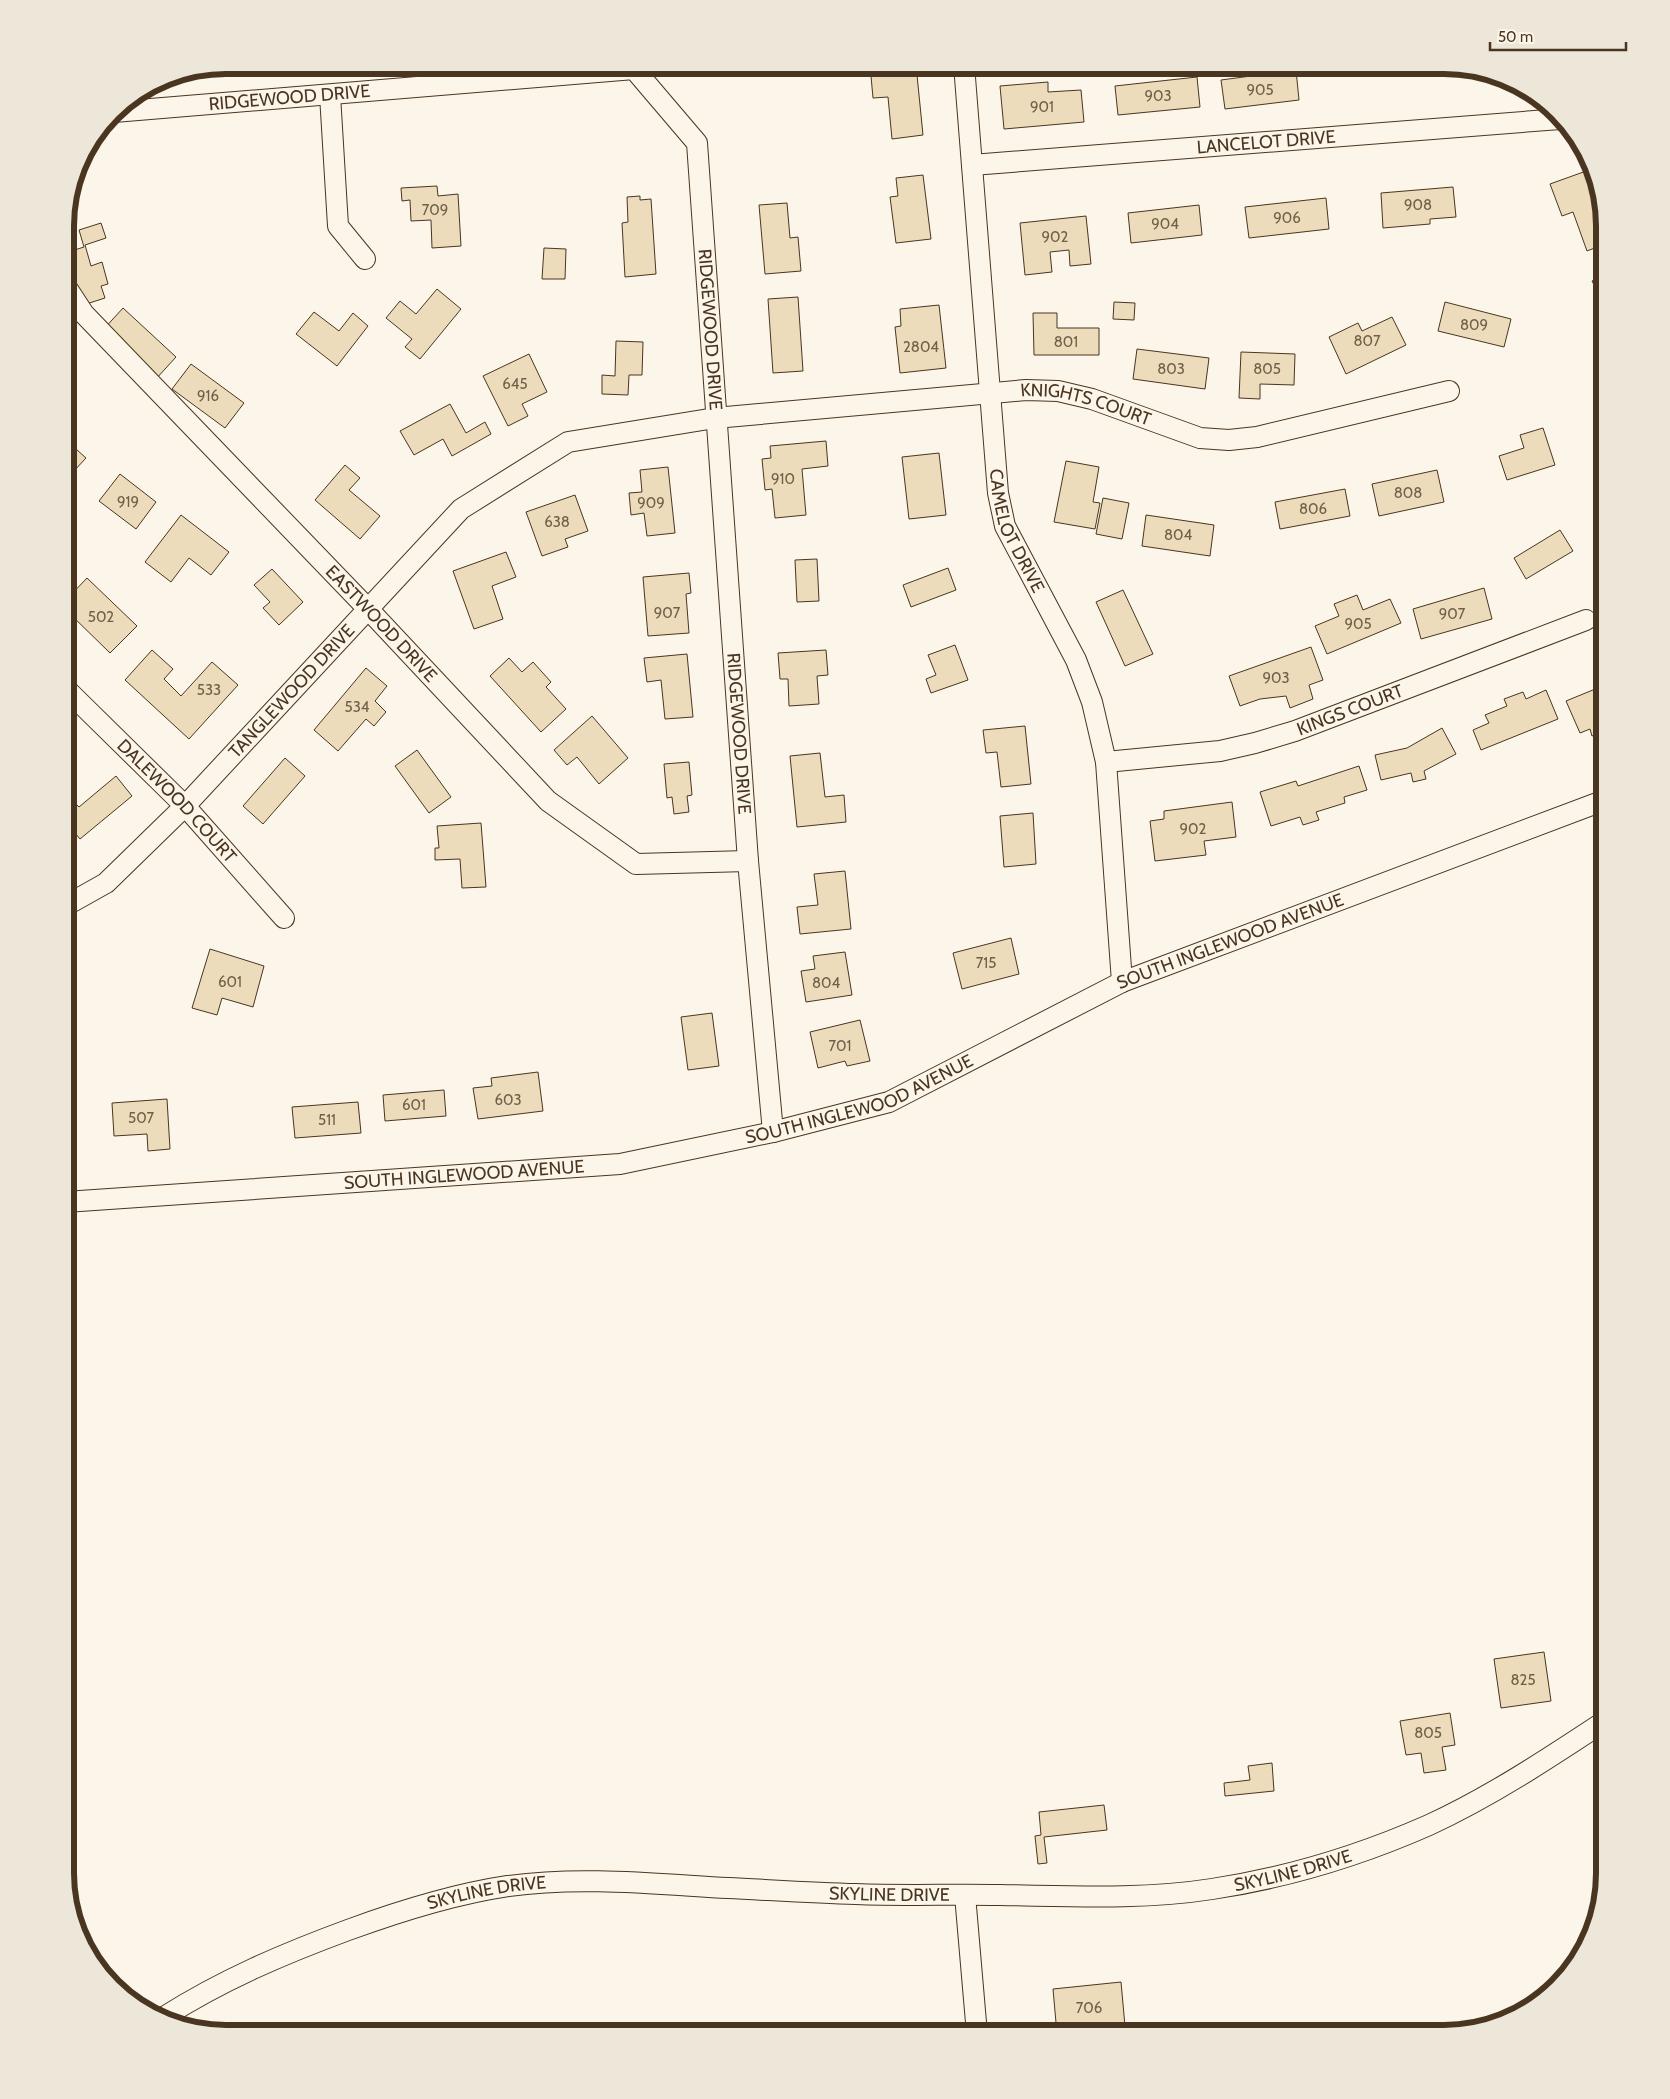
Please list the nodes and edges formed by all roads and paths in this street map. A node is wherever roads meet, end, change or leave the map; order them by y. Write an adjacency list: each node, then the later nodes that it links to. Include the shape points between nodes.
1 (573, 74): 4 (street, RIDGEWOOD DRIVE)
2 (638, 74): 12 (street, RIDGEWOOD DRIVE, via 697,143)
3 (965, 74): 7 (street, CAMELOT DRIVE)
4 (330, 94): 5 (street, RIDGEWOOD DRIVE); 8 (street, via 338,226)
5 (127, 111)
6 (1553, 120): 7 (street, LANCELOT DRIVE)
7 (972, 165): 11 (street, CAMELOT DRIVE)
8 (365, 259)
9 (74, 299): 13 (street, EASTWOOD DRIVE, via 84,314)
10 (1449, 390): 11 (street, KNIGHTS COURT, via 1257,438 1229,440 1200,438 1092,399 1058,391)
11 (989, 394): 12 (street, KNIGHTS COURT); 16 (street, CAMELOT DRIVE, via 998,494 1005,526 1076,660 1092,702)
12 (715, 418): 13 (street, TANGLEWOOD DRIVE, via 568,442 461,509); 19 (street, RIDGEWOOD DRIVE)
13 (369, 610): 18 (street, TANGLEWOOD DRIVE); 19 (street, EASTWOOD DRIVE, via 548,801 636,864)
14 (1586, 620): 16 (street, KINGS COURT, via 1295,731 1255,743 1220,751)
15 (74, 697): 18 (street, DALEWOOD COURT)
16 (1106, 762): 22 (street, CAMELOT DRIVE)
17 (1596, 803): 22 (street, SOUTH INGLEWOOD AVENUE)
18 (185, 806): 20 (street, TANGLEWOOD DRIVE, via 106,883); 21 (street, DALEWOOD COURT)
19 (748, 861): 23 (street, RIDGEWOOD DRIVE)
20 (74, 901)
21 (284, 918)
22 (1122, 982): 23 (street, SOUTH INGLEWOOD AVENUE, via 888,1102)
23 (773, 1132): 24 (street, SOUTH INGLEWOOD AVENUE, via 620,1164)
24 (74, 1201)
25 (1596, 1727): 26 (street, SKYLINE DRIVE, via 1485,1795 1429,1825 1311,1867 1212,1889 1162,1894)
26 (966, 1895): 27 (street, SKYLINE DRIVE, via 856,1894 578,1882 512,1886 466,1894 388,1916 297,1949 244,1972); 28 (street)
27 (169, 2014)
28 (976, 2025)

